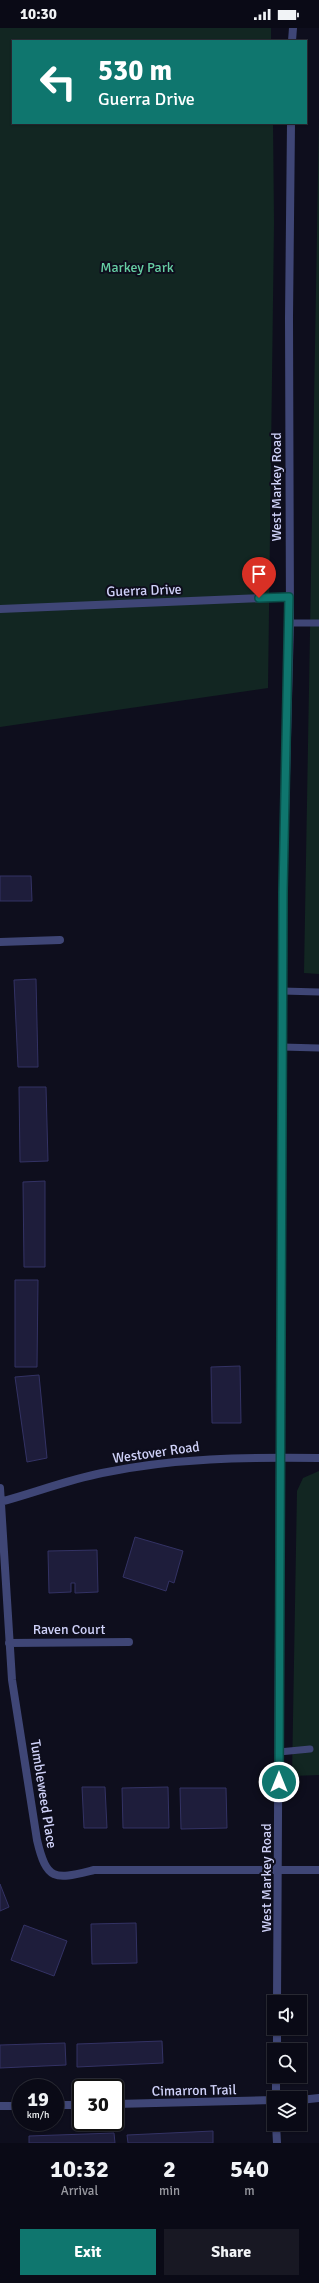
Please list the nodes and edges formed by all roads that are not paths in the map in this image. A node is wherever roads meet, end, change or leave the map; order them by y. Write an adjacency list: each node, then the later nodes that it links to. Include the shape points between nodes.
1 (293, 28): 2 (street)
2 (292, 40)
3 (291, 124): 4 (street, West Markey Road)
4 (289, 597): 5 (street, Guerra Drive); 6 (street, West Markey Road)
5 (0, 609)
6 (290, 623): 7 (lane); 10 (street, West Markey Road)
7 (319, 623)
8 (60, 940): 9 (street)
9 (0, 942)
10 (282, 992): 11 (lane); 12 (street, West Markey Road)
11 (319, 992)
12 (282, 1047): 13 (lane); 14 (street, West Markey Road)
13 (319, 1048)
14 (280, 1458): 15 (street, Westover Road); 17 (street, Westover Road, via 206,1459 154,1464 59,1483); 21 (street, West Markey Road)
15 (319, 1458)
16 (0, 1488): 17 (street, Tumbleweed Place)
17 (1, 1501): 19 (street, Tumbleweed Place)
18 (129, 1642): 19 (street, Raven Court)
19 (9, 1643): 22 (street, Tumbleweed Place, via 12,1680 37,1840 42,1863 50,1872 58,1876 94,1870)
20 (310, 1749): 21 (lane)
21 (279, 1752): 22 (street, West Markey Road)
22 (280, 1870): 23 (street, Tumbleweed Place); 24 (street, West Markey Road)
23 (319, 1870)
24 (277, 1995)
25 (319, 2098): 27 (street)
26 (267, 2099): 28 (street, Cimarron Trail)
27 (307, 2099)
28 (124, 2104)
29 (0, 2106): 30 (street)
30 (12, 2106)
31 (276, 2131): 32 (street)
32 (277, 2143)

